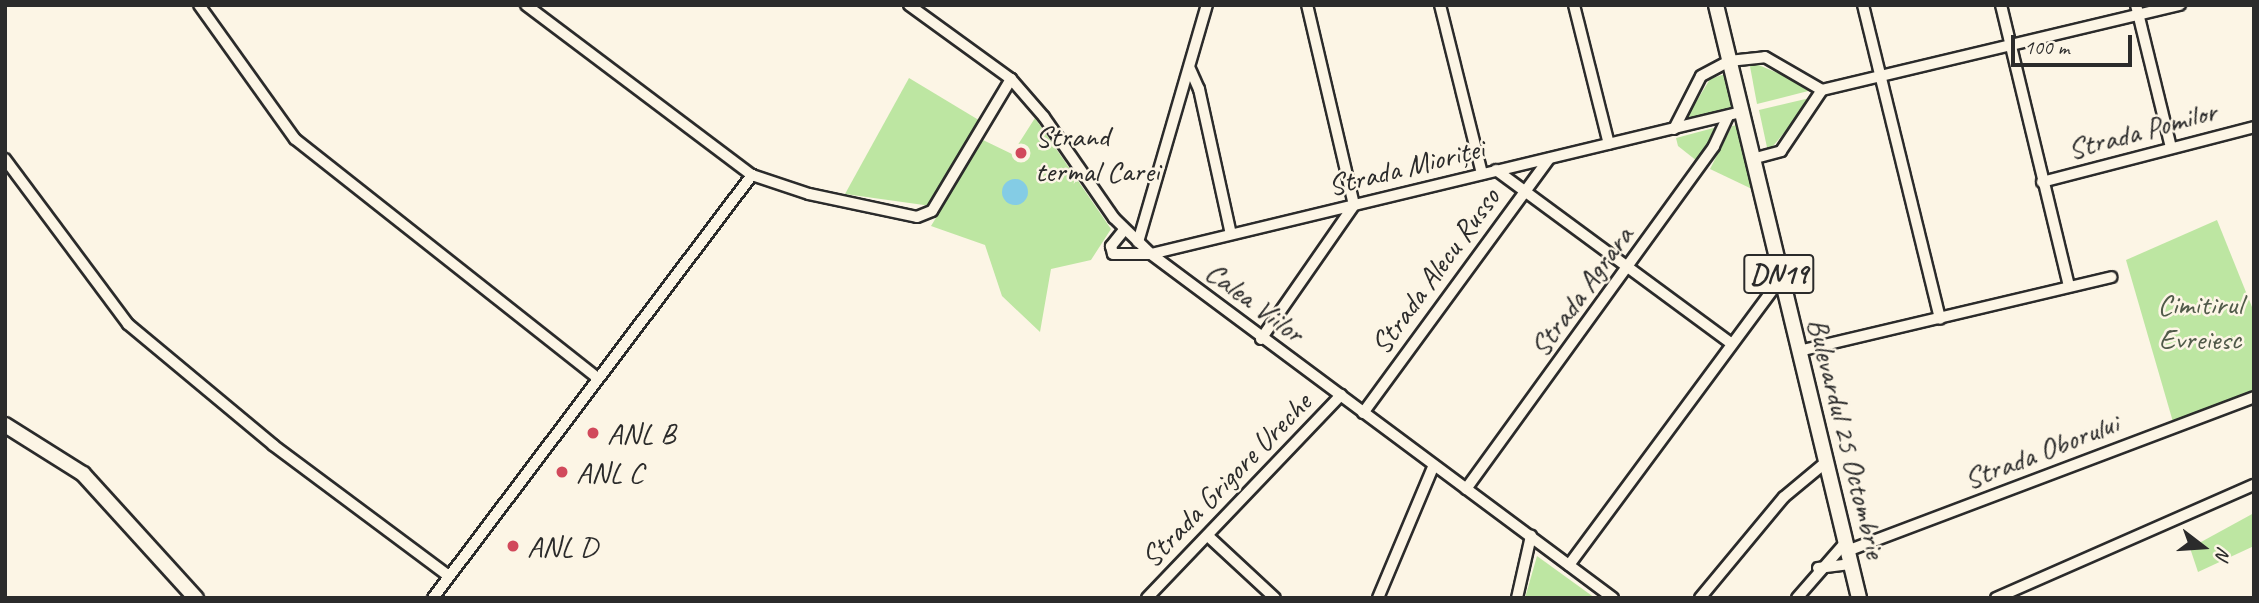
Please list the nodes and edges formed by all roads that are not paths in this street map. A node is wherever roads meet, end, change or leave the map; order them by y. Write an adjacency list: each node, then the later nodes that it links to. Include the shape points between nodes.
1 (199, 5): 45 (street, via 295,139)
2 (526, 5): 29 (street)
3 (909, 5): 16 (street, Calea Viilor)
4 (1207, 5): 15 (street)
5 (1307, 5): 32 (street)
6 (1440, 5): 28 (street)
7 (1574, 5): 22 (street)
8 (1716, 5): 14 (main road, Bulevardul 25 Octombrie / DN19)
9 (1863, 5): 17 (street)
10 (2001, 5): 13 (street)
11 (2180, 5): 12 (street)
12 (2137, 11): 13 (street); 23 (street)
13 (2011, 47): 17 (street); 30 (street)
14 (1729, 61): 18 (street, via 1765,57); 19 (main road, Bulevardul 25 Octombrie / DN19); 21 (street, via 1701,76)
15 (1190, 69): 34 (street, via 1199,89); 35 (street)
16 (1011, 79): 29 (street, via 927,216 809,194); 33 (street, Calea Viilor, via 1044,117)
17 (1881, 80): 18 (street); 41 (street)
18 (1822, 90): 26 (street, via 1781,151)
19 (1735, 114): 21 (street, Strada Mioriței); 26 (main road, Bulevardul 25 Octombrie / DN19); 37 (street, Strada Agrara)
20 (2254, 127): 23 (street, Strada Pomilor)
21 (1674, 129): 22 (street, Strada Mioriței)
22 (1609, 144): 25 (street, Strada Mioriței)
23 (2171, 147): 30 (street, Strada Pomilor)
24 (5, 159): 59 (street, via 128,324 273,445)
25 (1549, 159): 27 (street, Strada Mioriței); 31 (street, Strada Alecu Russo)
26 (1752, 159): 39 (main road, Bulevardul 25 Octombrie / DN19)
27 (1496, 170): 28 (street, Strada Mioriței); 31 (street)
28 (1482, 174): 32 (street, Strada Mioriței)
29 (752, 175): 45 (street)
30 (2042, 182): 40 (street)
31 (1523, 191): 37 (street); 48 (street, Strada Alecu Russo)
32 (1354, 205): 34 (street, Strada Mioriței); 42 (street)
33 (1124, 230): 35 (street, Calea Viilor); 36 (street, Strada Mioriței, via 1111,246 1113,254)
34 (1231, 234): 36 (street, Strada Mioriței)
35 (1138, 242): 36 (street, Calea Viilor)
36 (1150, 254): 42 (street, Calea Viilor)
37 (1628, 269): 43 (street); 53 (street, Strada Agrara)
38 (2111, 277): 40 (street)
39 (1781, 279): 43 (street); 44 (main road, Bulevardul 25 Octombrie / DN19)
40 (2069, 286): 41 (street)
41 (1940, 319): 44 (street)
42 (1261, 339): 46 (street, Calea Viilor)
43 (1731, 343): 57 (street)
44 (1799, 351): 50 (main road, Bulevardul 25 Octombrie / DN19)
45 (598, 378): 59 (street)
46 (1341, 395): 48 (street, Calea Viilor); 54 (street, Strada Grigore Ureche)
47 (2254, 397): 56 (street, Strada Oborului)
48 (1363, 413): 51 (street, Calea Viilor)
49 (5, 425): 60 (main road, via 83,474)
50 (1826, 462): 56 (main road, Bulevardul 25 Octombrie / DN19); 67 (street, via 1784,497)
51 (1434, 465): 53 (street, Calea Viilor); 64 (street)
52 (2254, 485): 70 (street)
53 (1466, 489): 55 (street, Calea Viilor)
54 (1208, 536): 62 (street, Strada Grigore Ureche); 63 (street)
55 (1531, 536): 57 (street, Calea Viilor); 65 (street)
56 (1847, 553): 58 (street); 58 (street); 69 (main road, Bulevardul 25 Octombrie / DN19)
57 (1569, 565): 66 (street, Calea Viilor)
58 (1818, 568): 68 (street)
59 (449, 576): 61 (street)
60 (196, 598)
61 (433, 598)
62 (1147, 598)
63 (1275, 598)
64 (1378, 598)
65 (1517, 598)
66 (1613, 598)
67 (1700, 598)
68 (1797, 598)
69 (1859, 598)
70 (1996, 598)

